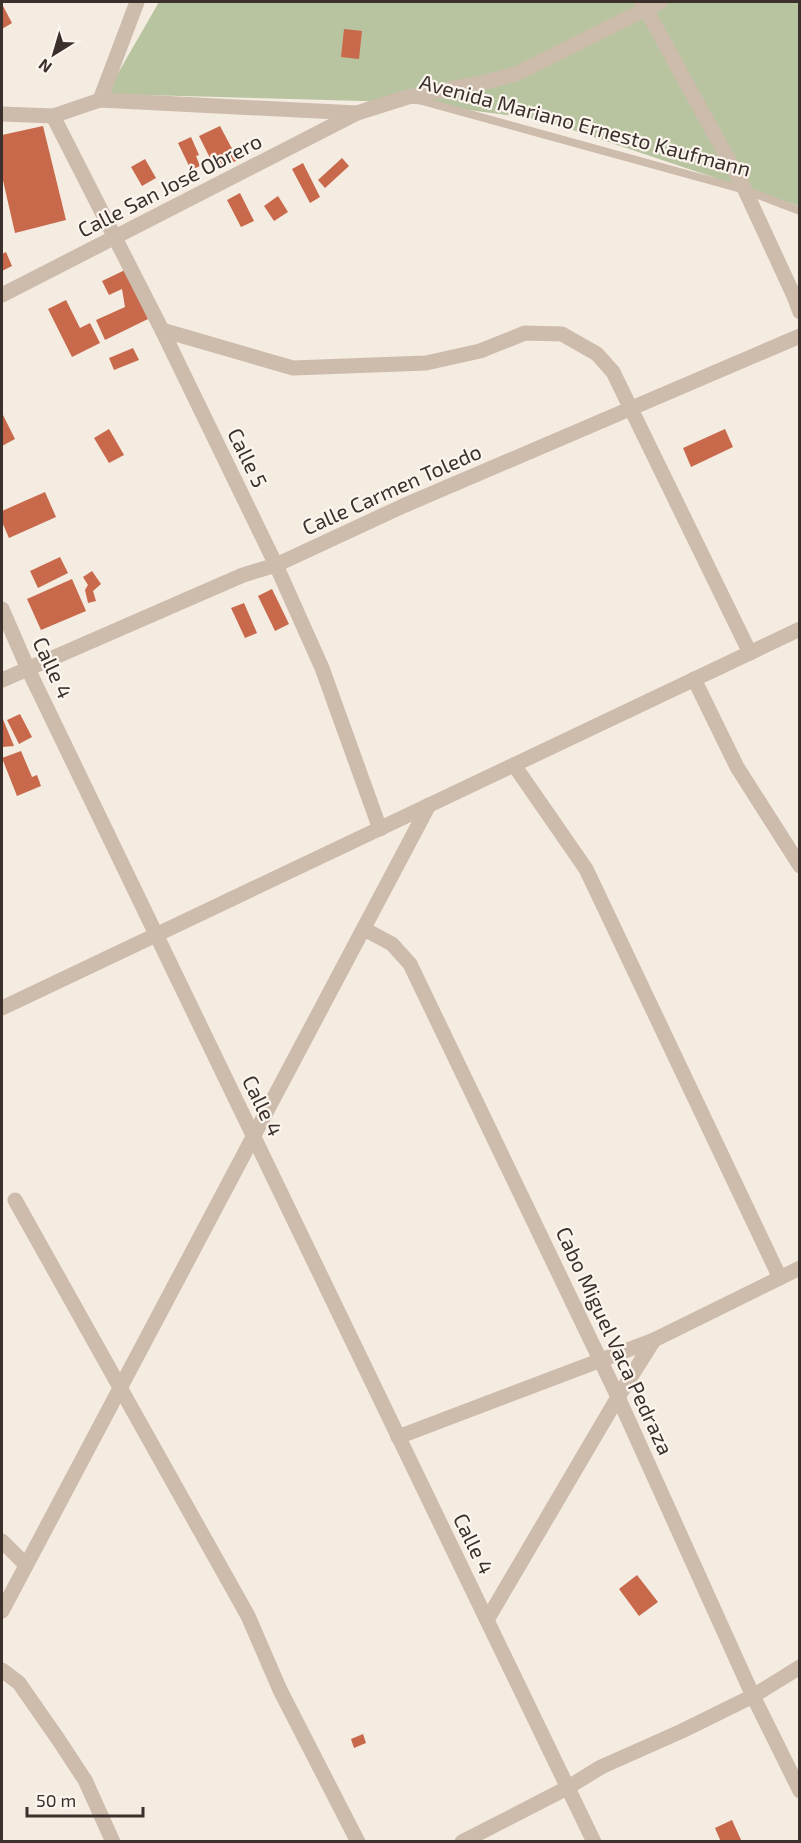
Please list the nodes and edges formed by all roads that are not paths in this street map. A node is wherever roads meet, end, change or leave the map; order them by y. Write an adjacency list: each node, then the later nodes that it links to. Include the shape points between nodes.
1 (137, 2): 5 (street)
2 (660, 2): 3 (street)
3 (643, 5): 4 (street, via 516,74); 9 (street)
4 (408, 97): 6 (street, Avenida Mariano Ernesto Kaufmann); 9 (lane, Avenida Mariano Ernesto Kaufmann)
5 (100, 100): 6 (street, Avenida Mariano Ernesto Kaufmann); 8 (street, Avenida Mariano Ernesto Kaufmann)
6 (357, 113): 11 (street, Calle San José Obrero)
7 (2, 114): 8 (street, Avenida Mariano Ernesto Kaufmann)
8 (53, 116): 11 (street, Calle 5)
9 (745, 190): 10 (lane, Avenida Mariano Ernesto Kaufmann); 13 (street)
10 (800, 211)
11 (115, 237): 12 (street, Calle San José Obrero); 14 (street, Calle 5)
12 (2, 295)
13 (800, 312)
14 (162, 330): 16 (street, via 293,368 426,363 480,351 525,333 562,334 597,354 613,372); 17 (street, Calle 5)
15 (800, 336): 16 (street, Calle Carmen Toledo)
16 (631, 408): 17 (street, Calle Carmen Toledo); 20 (street)
17 (276, 565): 21 (street, Calle Carmen Toledo, via 243,575); 26 (street, Calle 5, via 322,668)
18 (2, 609): 21 (street, Calle 4)
19 (800, 629): 20 (street)
20 (750, 653): 22 (street)
21 (28, 669): 23 (street, Calle Carmen Toledo); 29 (street, Calle 4)
22 (694, 679): 24 (street); 27 (street, via 737,767)
23 (2, 680)
24 (514, 765): 25 (street); 34 (street, via 586,869)
25 (429, 805): 26 (street); 28 (street)
26 (380, 829): 29 (street)
27 (800, 866)
28 (364, 929): 31 (street); 36 (street, Cabo Miguel Vaca Pedraza, via 392,944 410,964)
29 (156, 935): 30 (street); 31 (street, Calle 4)
30 (2, 1008)
31 (254, 1137): 37 (street); 39 (street, Calle 4)
32 (15, 1200): 37 (street)
33 (800, 1268): 34 (street)
34 (780, 1278): 35 (street)
35 (654, 1340): 36 (street); 38 (street)
36 (601, 1360): 38 (street, Cabo Miguel Vaca Pedraza); 39 (street)
37 (120, 1389): 41 (street); 50 (street, via 248,1616 280,1690)
38 (618, 1397): 43 (street); 46 (street, Cabo Miguel Vaca Pedraza)
39 (398, 1437): 43 (street, Calle 4)
40 (2, 1541): 41 (street)
41 (26, 1565): 42 (street)
42 (2, 1611)
43 (487, 1620): 47 (street, Calle 4)
44 (800, 1667): 46 (street)
45 (2, 1670): 49 (street, via 19,1683 64,1747 85,1780)
46 (753, 1696): 47 (street, via 601,1767); 48 (street, Cabo Miguel Vaca Pedraza)
47 (567, 1788): 51 (street); 52 (street, Calle 4)
48 (800, 1791)
49 (113, 1842)
50 (358, 1842)
51 (462, 1842)
52 (594, 1842)

